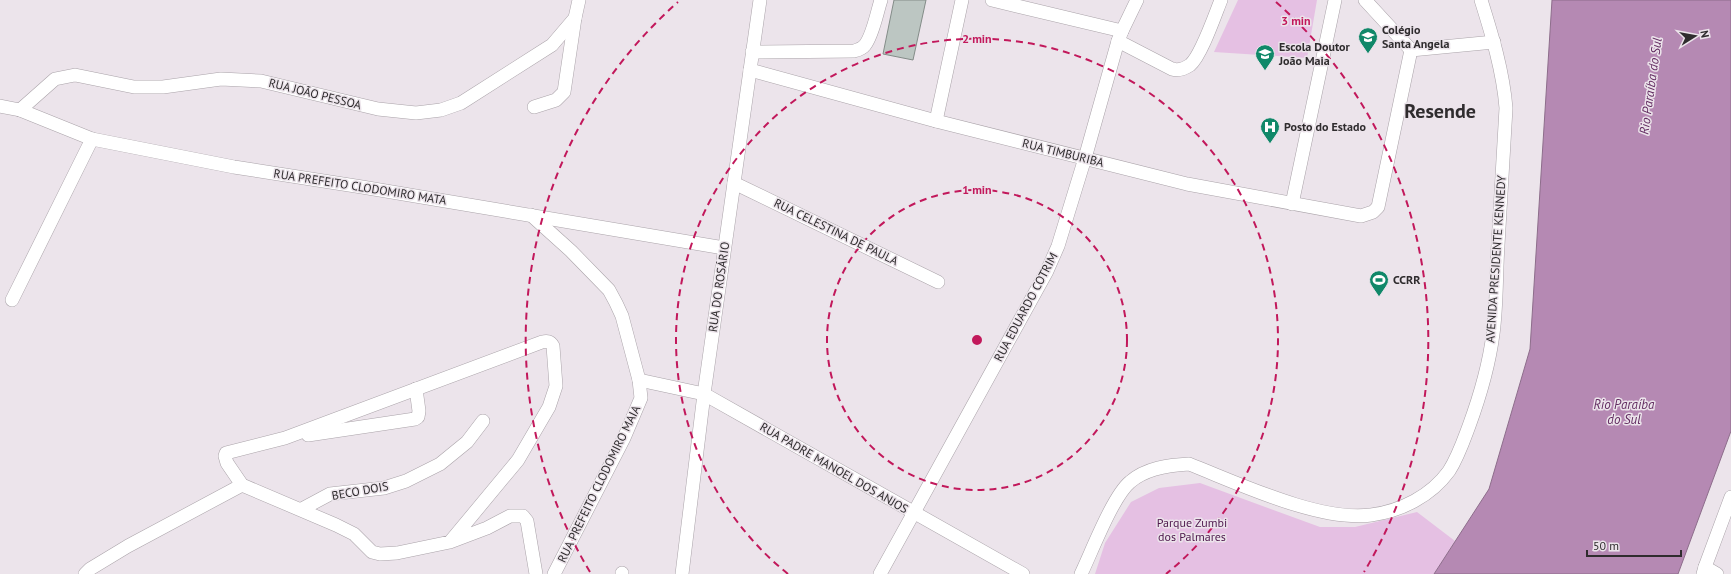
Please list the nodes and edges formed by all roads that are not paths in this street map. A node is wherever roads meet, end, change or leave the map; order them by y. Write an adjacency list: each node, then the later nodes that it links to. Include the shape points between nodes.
1 (579, 0): 11 (street, RUA JOÃO PESSOA)
2 (760, 0): 15 (street, RUA DO ROSÁRIO)
3 (881, 0): 15 (street, via 869,37 860,49)
4 (962, 0): 20 (street)
5 (992, 0): 12 (street)
6 (1137, 0): 12 (street, RUA EDUARDO COTRIM)
7 (1222, 0): 12 (street, via 1198,54 1185,68 1172,69)
8 (1335, 0): 24 (street)
9 (1365, 0): 14 (street)
10 (1481, 0): 13 (street, AVENIDA PRESIDENTE KENNEDY)
11 (575, 18): 18 (street, via 564,92 556,100); 19 (street, RUA JOÃO PESSOA, via 552,45 461,103 442,110 416,113 378,109 246,79 221,79 163,87 134,87 75,75 55,79)
12 (1120, 36): 22 (street, RUA EDUARDO COTRIM)
13 (1494, 42): 14 (street); 46 (street, AVENIDA PRESIDENTE KENNEDY, via 1506,108 1493,333 1486,376 1458,456 1448,472 1416,501 1370,515 1343,515 1298,506 1189,464 1170,465 1146,472 1131,481 1120,493)
14 (1411, 50): 24 (street, RUA TIMBURIBA, via 1378,207 1373,212 1361,216)
15 (752, 52): 16 (street, RUA DO ROSÁRIO)
16 (750, 70): 20 (street, RUA TIMBURIBA); 23 (street, RUA DO ROSÁRIO)
17 (0, 106): 19 (street, RUA PREFEITO CLODOMIRO MATA)
18 (534, 107)
19 (20, 110): 21 (street, RUA PREFEITO CLODOMIRO MATA)
20 (936, 120): 22 (street, RUA TIMBURIBA)
21 (92, 139): 25 (street, RUA PREFEITO CLODOMIRO MATA, via 234,167); 28 (street)
22 (1085, 158): 24 (street, RUA TIMBURIBA, via 1187,184); 37 (street, RUA EDUARDO COTRIM, via 1058,246 1047,271)
23 (734, 183): 26 (street, RUA DO ROSÁRIO); 27 (street, RUA CELESTINA DE PAULA)
24 (1292, 204)
25 (531, 215): 26 (street, RUA PREFEITO CLODOMIRO MATA); 29 (street, RUA PREFEITO CLODOMIRO MAIA, via 609,290 622,316)
26 (724, 248): 31 (street, RUA DO ROSÁRIO)
27 (938, 282)
28 (12, 300)
29 (639, 380): 31 (street, RUA PADRE MANOEL DOS ANJOS); 42 (street, RUA PREFEITO CLODOMIRO MAIA, via 639,405)
30 (416, 389): 33 (street); 33 (street, via 419,415 410,421); 38 (street, via 548,341 553,346 556,378 554,395 549,407 518,460)
31 (704, 394): 37 (street, RUA PADRE MANOEL DOS ANJOS); 43 (street, RUA DO ROSÁRIO)
32 (483, 421): 36 (street, BECO DOIS, via 468,442 440,464 406,481 384,488 330,494)
33 (284, 438): 34 (street, via 226,453 225,460)
34 (242, 485): 36 (street); 40 (street, via 128,546)
35 (1731, 498): 39 (street)
36 (302, 509): 38 (street, via 354,534 372,552 380,554 397,554)
37 (914, 513): 44 (street, RUA EDUARDO COTRIM); 45 (street, RUA PADRE MANOEL DOS ANJOS)
38 (450, 542): 41 (street, via 510,516 523,516 527,521)
39 (1704, 570): 47 (street)
40 (85, 574)
41 (536, 574)
42 (554, 574)
43 (682, 574)
44 (880, 574)
45 (1023, 574)
46 (1081, 574)
47 (1717, 574)

